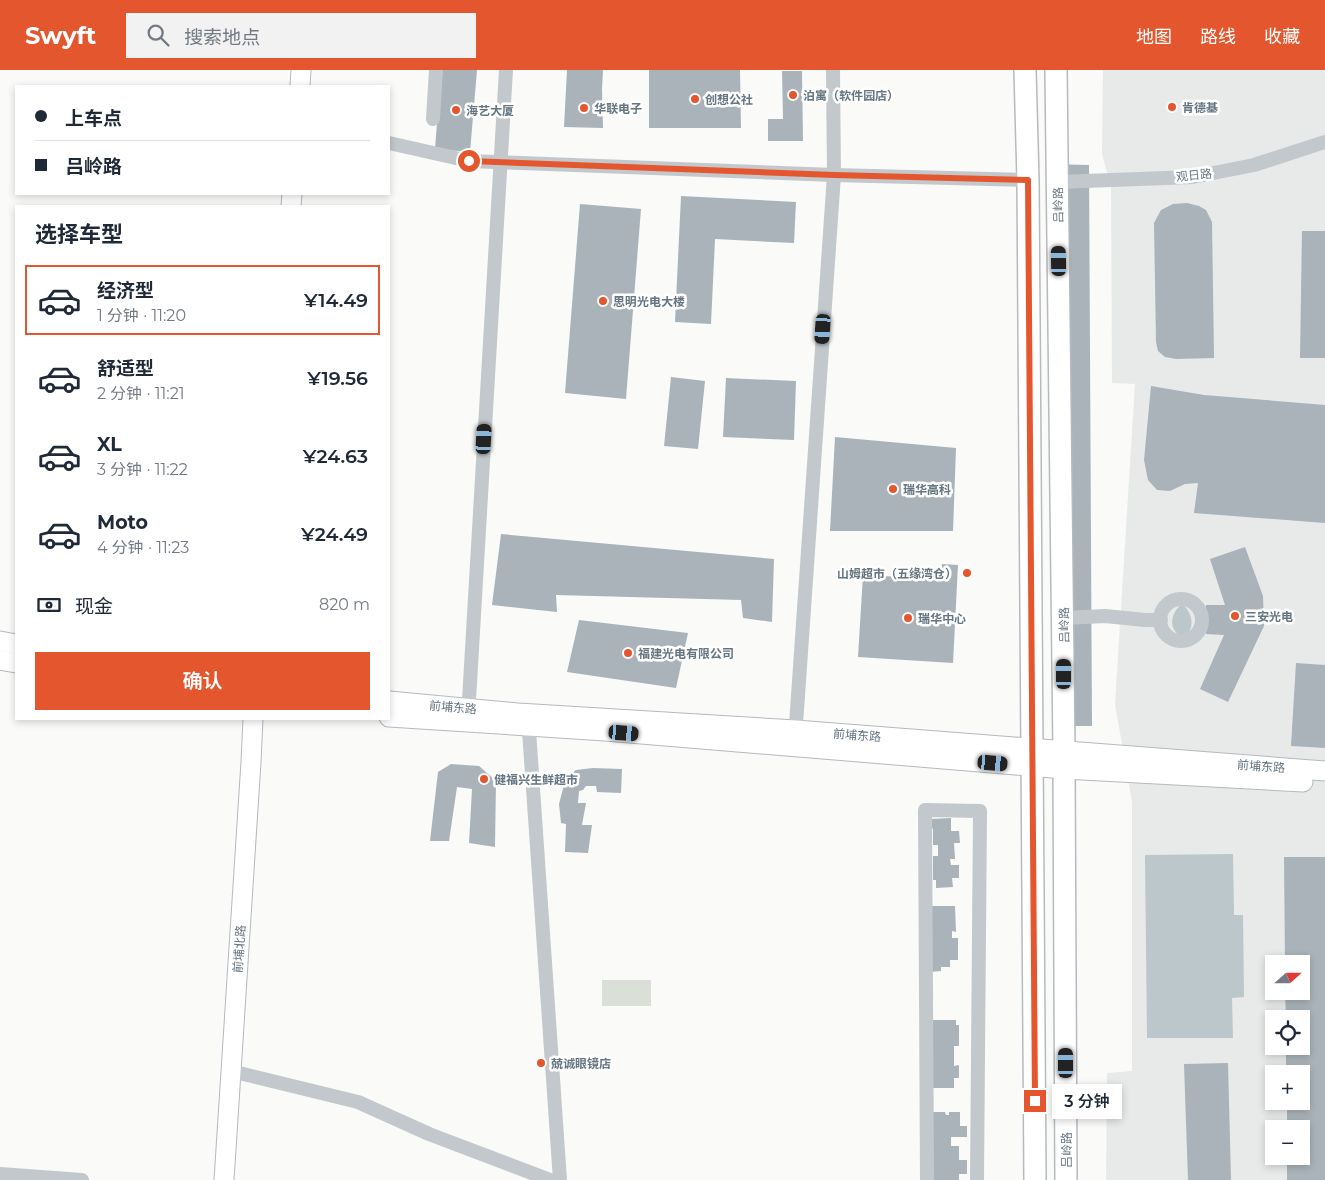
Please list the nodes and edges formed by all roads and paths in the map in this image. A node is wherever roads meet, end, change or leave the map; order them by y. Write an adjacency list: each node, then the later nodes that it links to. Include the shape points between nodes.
1 (301, 70): 7 (main road)
2 (436, 70): 8 (street)
3 (506, 70): 11 (street)
4 (833, 70): 12 (street)
5 (1025, 70): 13 (main road)
6 (1056, 70): 14 (main road, 吕岭路)
7 (300, 85)
8 (433, 119)
9 (1325, 142): 14 (street, 观日路, via 1254,165 1193,177)
10 (390, 143): 11 (street, via 469,161)
11 (501, 162): 12 (street); 22 (street)
12 (834, 175): 13 (street); 26 (street)
13 (1028, 180): 27 (main road)
14 (1058, 182): 15 (main road, 吕岭路)
15 (1064, 618): 16 (street, via 1105,616); 28 (main road, 吕岭路)
16 (1161, 620)
17 (0, 641): 18 (main road)
18 (15, 644)
19 (0, 660): 20 (main road)
20 (15, 663)
21 (390, 701): 22 (main road, 前埔东路)
22 (468, 715): 23 (main road, 前埔东路); 25 (main road, 前埔东路)
23 (390, 717)
24 (252, 720): 31 (main road, 前埔北路, via 252,762)
25 (528, 720): 26 (main road, 前埔东路, via 605,731); 36 (street)
26 (795, 738): 27 (main road, 前埔东路)
27 (1032, 757): 28 (main road, 前埔东路); 39 (main road)
28 (1064, 760): 29 (main road, 前埔东路); 30 (main road, 前埔东路); 40 (main road, 吕岭路)
29 (1325, 771)
30 (1325, 783)
31 (231, 1071): 34 (main road, 前埔北路); 35 (street, via 358,1102 429,1134)
32 (0, 1174): 33 (street)
33 (82, 1180)
34 (224, 1180)
35 (550, 1180)
36 (560, 1180)
37 (925, 1180): 38 (street, via 925,810 980,811)
38 (977, 1180)
39 (1036, 1180)
40 (1066, 1180)

